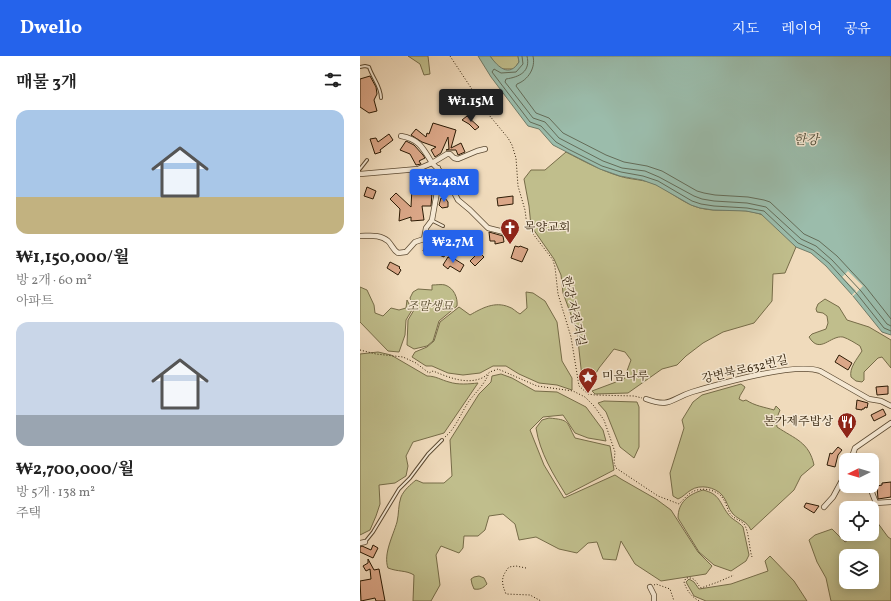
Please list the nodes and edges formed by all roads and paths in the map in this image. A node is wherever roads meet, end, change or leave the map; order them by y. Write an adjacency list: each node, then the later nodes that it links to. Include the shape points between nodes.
1 (450, 56): 19 (path, 한강 자전거길, via 484,109 508,138 513,149 527,226 553,260 558,294 571,337 578,382)
2 (360, 67): 3 (lane, via 369,67 374,80 380,86)
3 (381, 98)
4 (401, 136): 7 (street, via 410,137 418,142)
5 (485, 149): 7 (street, via 458,159 447,154)
6 (367, 160): 9 (lane)
7 (432, 163): 8 (street); 10 (street, via 418,169)
8 (438, 168): 11 (street); 13 (street, via 446,177 458,200 488,228)
9 (360, 169)
10 (360, 174)
11 (432, 220): 12 (lane); 15 (street, via 426,228)
12 (443, 226)
13 (508, 233)
14 (360, 236): 15 (street, via 383,238 398,254 406,252 415,242)
15 (424, 239): 16 (street, via 448,247)
16 (451, 255)
17 (360, 350): 18 (path, via 403,357 429,372 434,371 451,379 477,380)
18 (489, 372): 20 (path, via 498,369 537,386 573,391); 24 (path, via 484,383)
19 (588, 394): 20 (path); 21 (path)
20 (585, 397): 31 (path, via 604,420 615,452 616,468 658,496 679,504 693,492 703,488 721,496 731,515 745,526)
21 (646, 399): 22 (street, 강변북로632번길, via 666,404 688,394 736,380 804,368 820,371 869,399)
22 (891, 406)
23 (891, 423): 25 (street, via 855,448)
24 (442, 440): 30 (lane, via 399,489 373,532)
25 (853, 453)
26 (839, 485): 29 (street)
27 (872, 493): 28 (street, via 876,503)
28 (891, 502)
29 (824, 507)
30 (363, 542)
31 (752, 557)
32 (526, 568): 35 (path, via 509,567 501,581 506,594 530,595)
33 (734, 575): 38 (path, via 700,588 695,580 686,578 686,588)
34 (650, 587): 36 (street); 37 (path, via 656,584 670,588)
35 (541, 601)
36 (654, 601)
37 (674, 601)
38 (699, 601)

